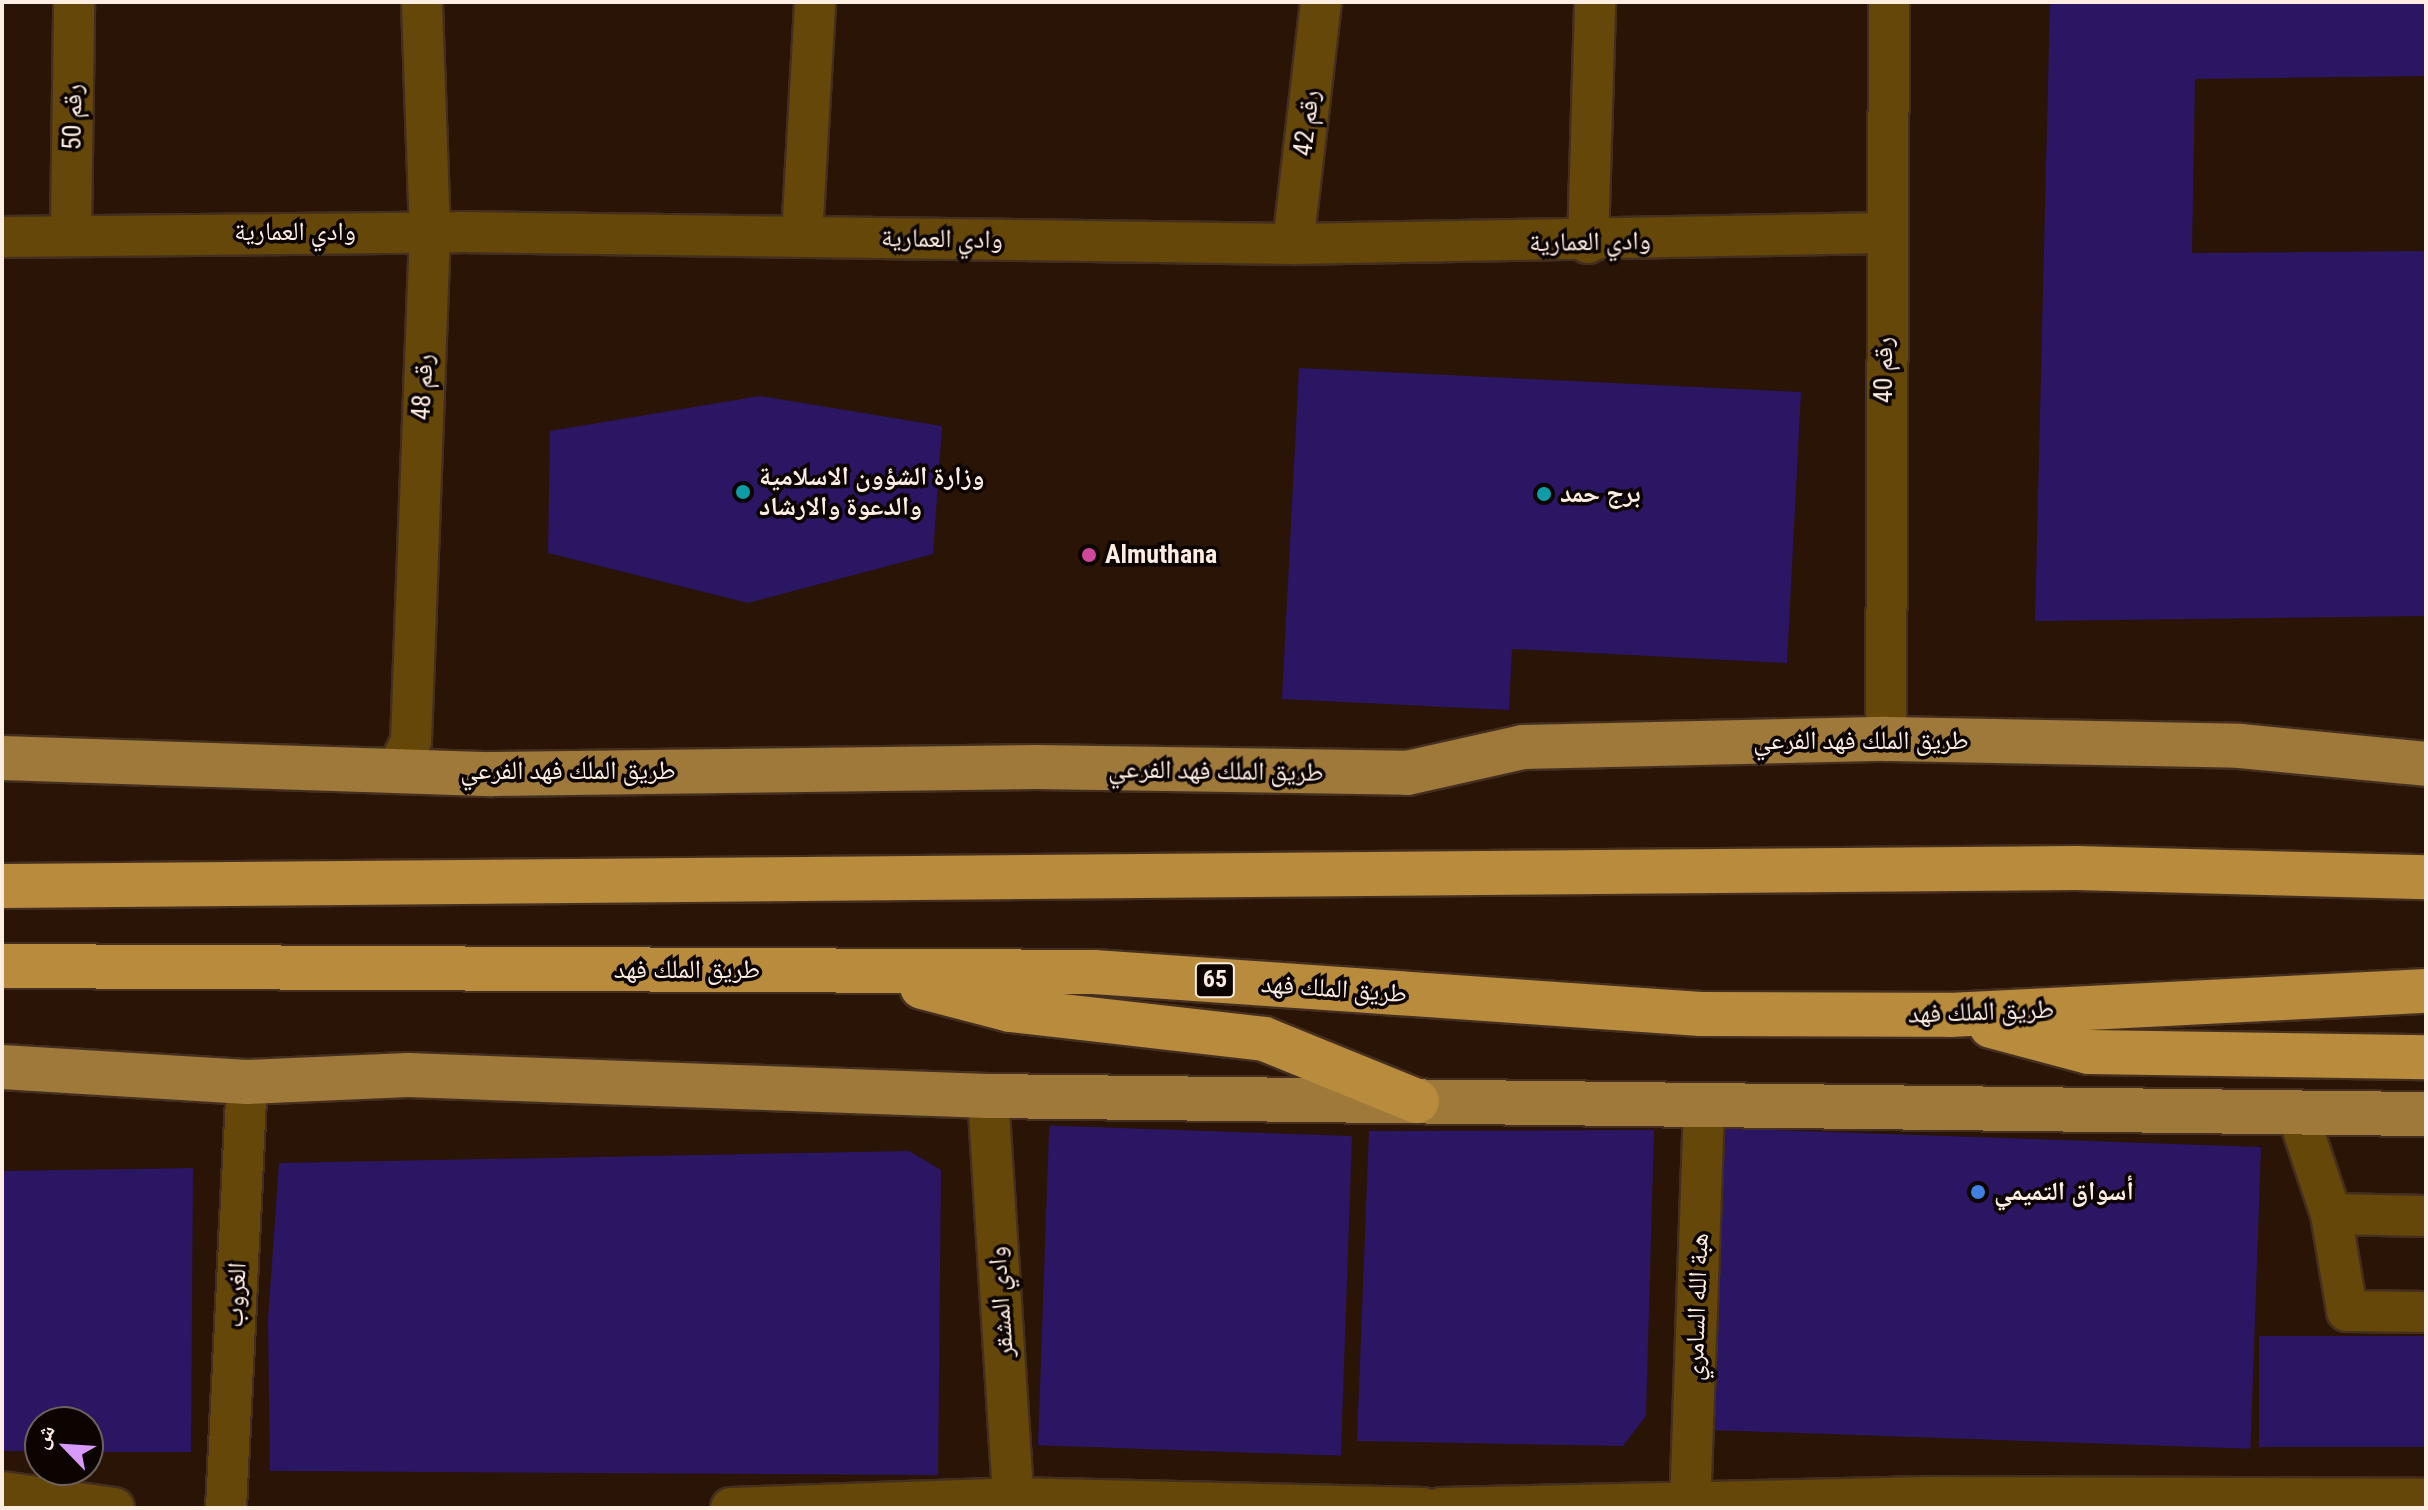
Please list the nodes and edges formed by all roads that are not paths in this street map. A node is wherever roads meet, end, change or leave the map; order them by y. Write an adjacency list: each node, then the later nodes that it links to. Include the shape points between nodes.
1 (74, 2): 7 (street, رقم 50)
2 (422, 2): 8 (street, رقم 48)
3 (815, 2): 11 (street)
4 (1321, 2): 13 (street, رقم 42)
5 (1595, 2): 12 (street)
6 (1889, 2): 9 (street, رقم 40)
7 (71, 231): 8 (street, وادي العمارية); 10 (street, وادي العمارية)
8 (430, 233): 11 (street, وادي العمارية); 19 (street, رقم 48, via 411,741)
9 (1883, 233): 12 (street, وادي العمارية); 14 (street, رقم 40)
10 (2, 237)
11 (802, 237): 13 (street, وادي العمارية)
12 (1588, 243): 13 (street, وادي العمارية)
13 (1293, 244)
14 (1886, 739): 15 (main road, طريق الملك فهد الفرعي); 19 (main road, طريق الملك فهد الفرعي, via 1523,747 1407,773)
15 (2240, 746): 16 (main road); 18 (main road, طريق الملك فهد الفرعي)
16 (2426, 747)
17 (2, 758): 19 (main road, طريق الملك فهد الفرعي)
18 (2426, 764)
19 (397, 770)
20 (2426, 851): 21 (highway, via 2374,853)
21 (2280, 875): 22 (highway); 23 (highway, via 2076,868)
22 (2426, 877)
23 (2, 886)
24 (2, 966): 25 (highway, طريق الملك فهد / 65)
25 (862, 972): 27 (highway, طريق الملك فهد / 65, via 1094,972 1701,1014); 32 (highway, via 1010,1010 1264,1039)
26 (2426, 991): 27 (highway, طريق الملك فهد / 65)
27 (1950, 1015): 28 (highway, via 2089,1052)
28 (2426, 1057)
29 (2, 1067): 30 (main road)
30 (247, 1082): 31 (main road, via 429,1075); 45 (street, الغروب)
31 (988, 1096): 32 (main road); 42 (street, وادي المشقر)
32 (1417, 1101): 33 (main road)
33 (1704, 1105): 35 (main road); 43 (street, هبة الله السامري)
34 (2426, 1114): 35 (main road)
35 (2299, 1118): 36 (street)
36 (2331, 1214): 37 (street); 38 (street, via 2347,1311)
37 (2426, 1216)
38 (2426, 1312)
39 (11, 1497): 44 (street)
40 (2426, 1499): 41 (street)
41 (1928, 1502): 43 (street)
42 (1014, 1503): 46 (street); 47 (street)
43 (1690, 1505): 48 (street)
44 (114, 1508)
45 (226, 1508)
46 (731, 1508)
47 (1423, 1508)
48 (1441, 1508)

